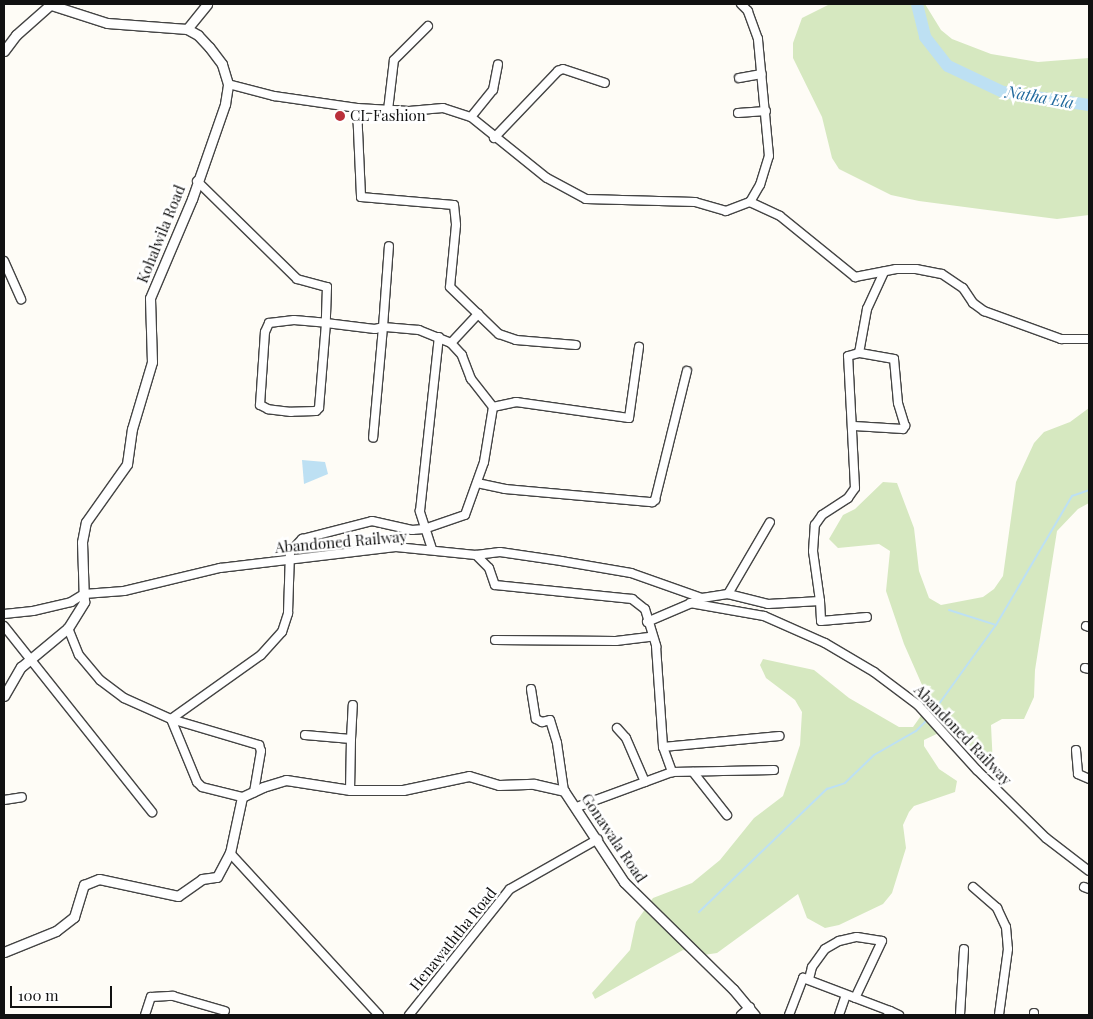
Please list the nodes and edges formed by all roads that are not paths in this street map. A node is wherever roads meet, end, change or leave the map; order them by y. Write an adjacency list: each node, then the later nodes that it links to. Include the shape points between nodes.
1 (207, 4): 5 (street)
2 (741, 4): 8 (street, via 748,11 758,39)
3 (49, 5): 5 (street, via 107,23); 6 (street, via 16,35)
4 (428, 26): 13 (street, via 394,60)
5 (186, 29): 11 (street, via 198,35 222,64)
6 (4, 51)
7 (498, 64): 16 (street, via 493,90)
8 (762, 74): 9 (street); 14 (street)
9 (739, 78)
10 (605, 83): 17 (street, via 563,69 558,71)
11 (228, 84): 12 (street, via 274,96); 18 (street, Kohalwila Road, via 225,104)
12 (357, 108): 13 (street); 24 (street, via 361,197 454,205 456,226 450,287)
13 (388, 110): 16 (street, via 443,108)
14 (766, 112): 15 (street); 19 (street, via 768,156 760,185)
15 (738, 113)
16 (472, 117): 17 (street)
17 (494, 138): 19 (street, via 547,178 586,199 695,202 726,211)
18 (197, 181): 25 (street, via 297,279 327,287); 43 (street, Kohalwila Road, via 150,298 152,362 132,429 127,464 86,522 82,542)
19 (750, 202): 22 (street, via 780,216 855,277)
20 (389, 246): 26 (street)
21 (4, 261): 23 (street)
22 (884, 272): 28 (street, via 916,269 942,274 963,288 973,303 984,311 1061,339); 32 (street, via 867,309)
23 (22, 299)
24 (478, 314): 29 (street); 30 (street, via 499,334 516,340)
25 (326, 323): 25 (street, via 319,408 316,411 291,412 260,406 265,332 269,323 294,320); 26 (street, via 375,329)
26 (383, 327): 27 (street, via 419,330); 36 (street)
27 (440, 337): 29 (street); 39 (street, via 420,511)
28 (1089, 339)
29 (451, 343): 34 (street, via 462,355 471,380)
30 (576, 346)
31 (639, 348): 34 (street, via 629,418 516,402)
32 (859, 354): 35 (street, via 848,356); 35 (street, via 894,358 898,403 905,426 903,429)
33 (687, 371): 37 (street, via 652,502 505,489)
34 (493, 407): 37 (street)
35 (854, 426): 46 (street, via 855,488 848,498 822,514 815,525 813,551)
36 (373, 438)
37 (477, 483): 39 (street, via 465,515)
38 (770, 522): 44 (street)
39 (424, 529): 40 (street); 42 (street, via 412,530 372,521 351,524 302,539 292,548)
40 (432, 549): 41 (street, Abandoned Railway); 42 (street, Abandoned Railway, via 396,548)
41 (476, 555): 45 (street, Abandoned Railway, via 500,552 631,573); 50 (street, via 489,568 495,585 632,599 645,609)
42 (290, 560): 43 (street, Abandoned Railway, via 220,568 124,591); 59 (street, via 288,613 282,632 261,656)
43 (84, 594): 48 (street, Abandoned Railway, via 71,602); 52 (street, via 81,608)
44 (728, 594): 45 (street, Abandoned Railway); 46 (street, Abandoned Railway, via 768,604)
45 (702, 598): 47 (street)
46 (820, 601): 49 (street, via 821,621)
47 (690, 603): 50 (street); 82 (street, Abandoned Railway, via 764,616 826,643 874,672 918,705 1046,838)
48 (4, 614)
49 (867, 617)
50 (647, 622): 53 (street)
51 (4, 626): 55 (street)
52 (68, 628): 55 (street); 59 (street, via 79,655 100,680 124,698)
53 (650, 637): 54 (street, via 616,641); 64 (street, via 656,646)
54 (494, 640)
55 (31, 660): 57 (street, via 21,667); 78 (street)
56 (531, 690): 72 (street, via 536,719 542,722 550,720)
57 (4, 696)
58 (353, 705): 63 (street)
59 (171, 719): 73 (street, via 259,745 261,751); 75 (street, via 197,782 202,787)
60 (617, 728): 70 (street, via 626,738)
61 (305, 735): 63 (street)
62 (779, 736): 64 (street)
63 (351, 739): 71 (street)
64 (663, 747): 67 (street)
65 (1076, 750): 69 (street, via 1078,774)
66 (774, 770): 68 (street)
67 (672, 772): 68 (street); 70 (street)
68 (693, 772): 79 (street)
69 (1089, 779)
70 (646, 782): 77 (street)
71 (350, 790): 72 (street, Gonawala Road, via 402,790 468,776 499,785 534,784); 73 (street, Gonawala Road, via 286,780)
72 (564, 791): 77 (street, Gonawala Road)
73 (254, 792): 75 (street, Gonawala Road)
74 (22, 797): 76 (street)
75 (242, 797): 81 (street)
76 (4, 800)
77 (577, 807): 80 (street, Gonawala Road)
78 (152, 812)
79 (727, 815)
80 (598, 839): 89 (street, Gonawala Road, via 624,882); 94 (street, Henawaththa Road, via 510,889)
81 (230, 853): 85 (street, via 217,877 202,879 178,896 100,879 84,885 74,917 56,931); 93 (street)
82 (1089, 871)
83 (973, 887): 101 (street, via 997,908 1006,926 1008,949)
84 (964, 949): 100 (street)
85 (4, 952)
86 (809, 979): 87 (street); 88 (street, via 821,954 839,941 857,936 882,941); 97 (street, via 803,978)
87 (846, 995): 88 (street); 98 (street)
88 (855, 998): 91 (street)
89 (750, 1007): 95 (street); 96 (street, Gonawala Road)
90 (225, 1011): 92 (street, via 174,996 148,999)
91 (889, 1013): 99 (street)
92 (145, 1015)
93 (380, 1015)
94 (409, 1015)
95 (741, 1015)
96 (755, 1015)
97 (789, 1015)
98 (839, 1015)
99 (899, 1015)
100 (960, 1015)
101 (999, 1015)

